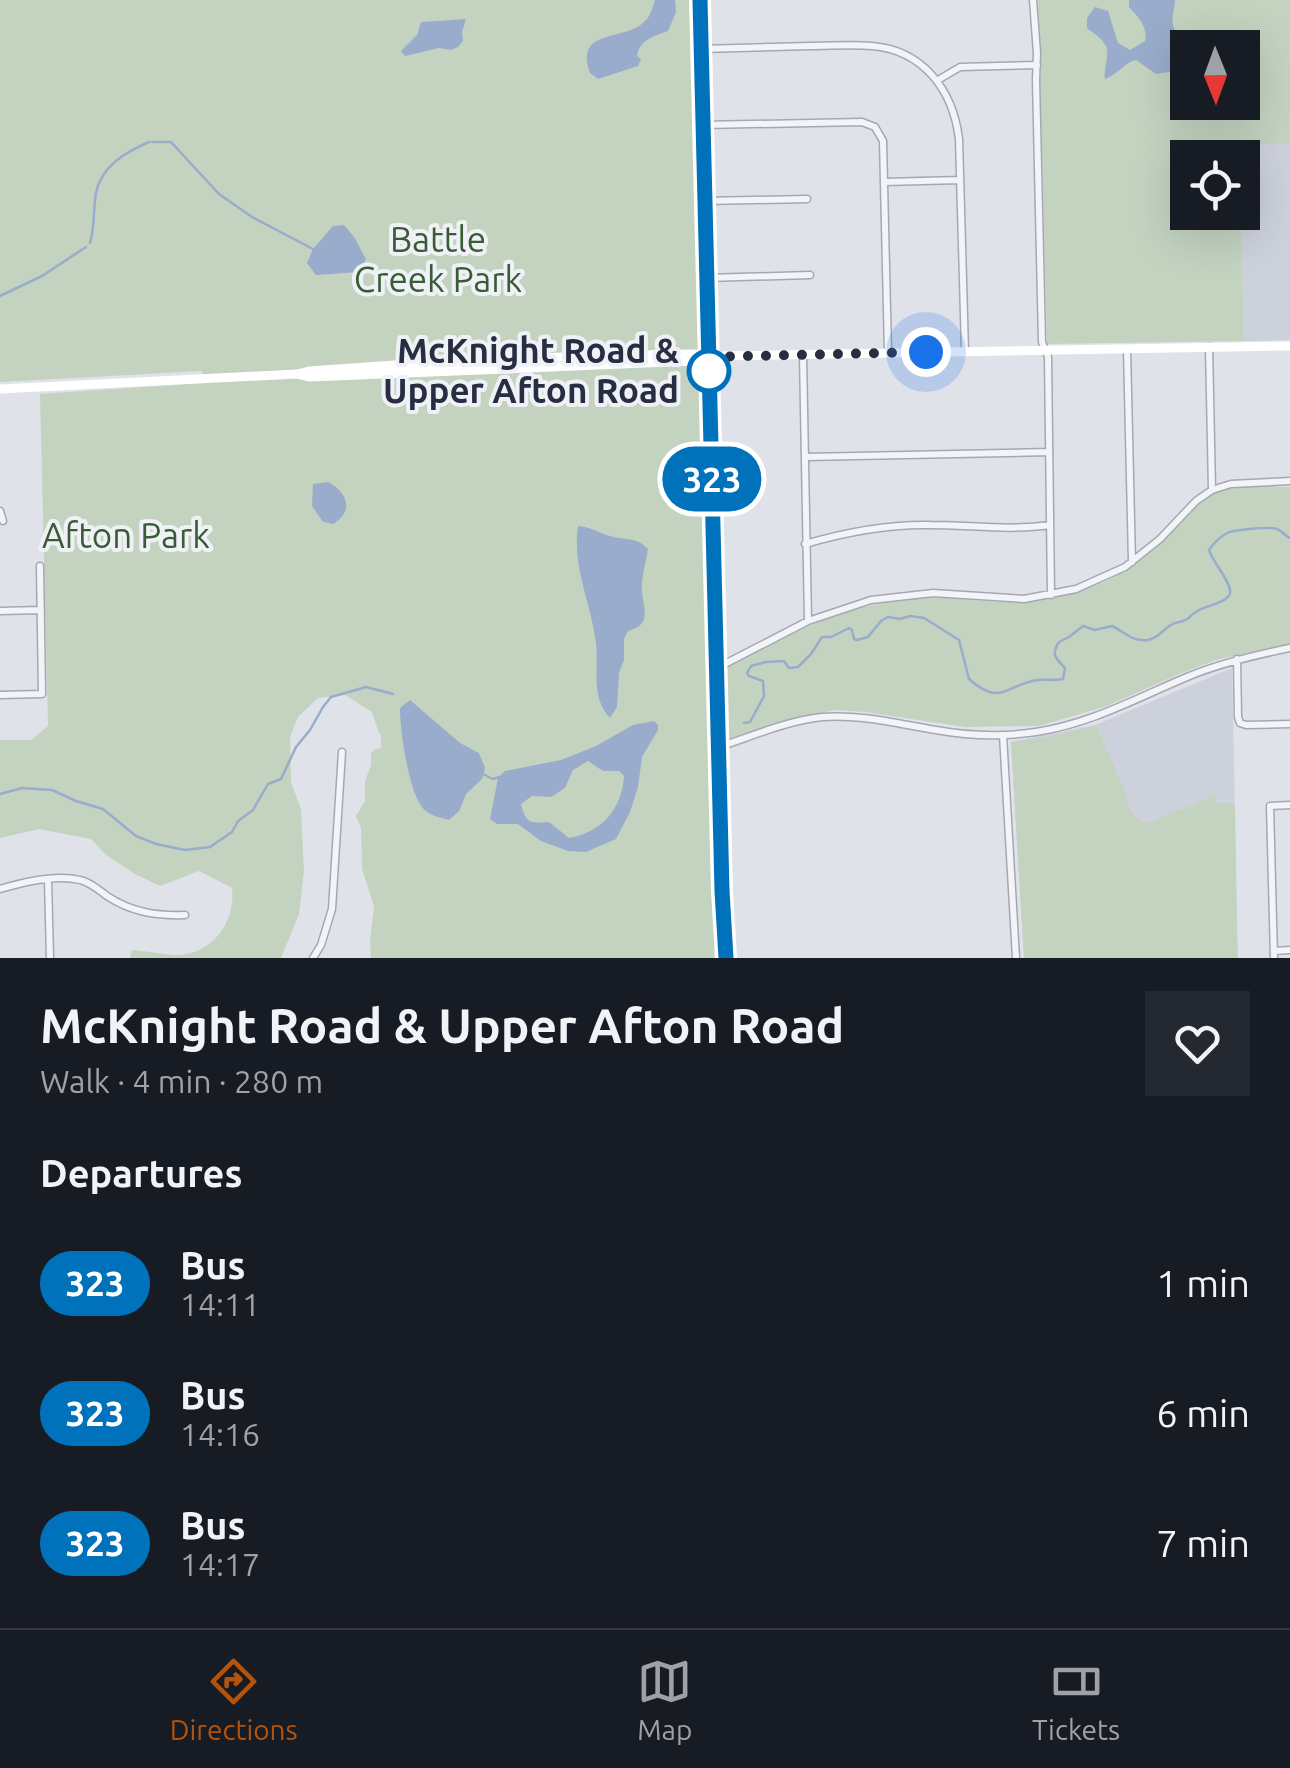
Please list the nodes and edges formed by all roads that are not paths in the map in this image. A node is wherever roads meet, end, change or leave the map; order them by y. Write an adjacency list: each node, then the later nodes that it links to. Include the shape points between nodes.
1 (700, 0): 3 (street)
2 (1033, 0): 4 (street)
3 (701, 49): 5 (street, via 873,46 904,55); 6 (street)
4 (1035, 65): 5 (street, via 960,67); 16 (street)
5 (938, 80): 7 (street, via 958,125)
6 (703, 125): 8 (street, via 862,122 875,127 882,141); 10 (street)
7 (960, 180): 8 (street); 17 (street)
8 (884, 182): 18 (street)
9 (807, 199): 10 (street)
10 (705, 201): 12 (street)
11 (810, 275): 12 (street)
12 (707, 278): 20 (street)
13 (1290, 346): 14 (street)
14 (1209, 348): 15 (street); 25 (street)
15 (1127, 349): 16 (street); 30 (street)
16 (1045, 350): 17 (street); 22 (street)
17 (965, 351): 18 (street)
18 (888, 352): 19 (street)
19 (803, 355): 20 (street); 23 (street)
20 (708, 357): 21 (street); 38 (street)
21 (0, 388)
22 (1048, 452): 23 (street); 28 (street)
23 (805, 458): 29 (street)
24 (1290, 481): 25 (street)
25 (1212, 490): 30 (street)
26 (0, 511): 27 (street)
27 (3, 521)
28 (1050, 525): 29 (street, via 890,526); 32 (street)
29 (805, 544): 35 (street)
30 (1132, 562): 32 (street)
31 (40, 566): 33 (street)
32 (1052, 595): 35 (street, via 903,596)
33 (40, 610): 34 (street); 39 (street, via 42,694)
34 (0, 611)
35 (808, 621): 38 (street)
36 (1290, 648): 37 (street)
37 (1236, 660): 40 (street, via 1240,723); 41 (street, via 1095,717)
38 (717, 668): 42 (street)
39 (0, 695)
40 (1290, 724)
41 (1003, 735): 42 (street, via 822,717); 53 (street)
42 (719, 747): 52 (street)
43 (342, 752): 51 (street, via 332,908)
44 (1290, 806): 49 (street, via 1270,806)
45 (48, 880): 46 (street); 47 (street, via 81,880 138,911); 50 (street)
46 (0, 889)
47 (185, 915)
48 (1290, 950): 49 (street)
49 (1274, 955)
50 (50, 958)
51 (313, 958)
52 (722, 958)
53 (1016, 958)

